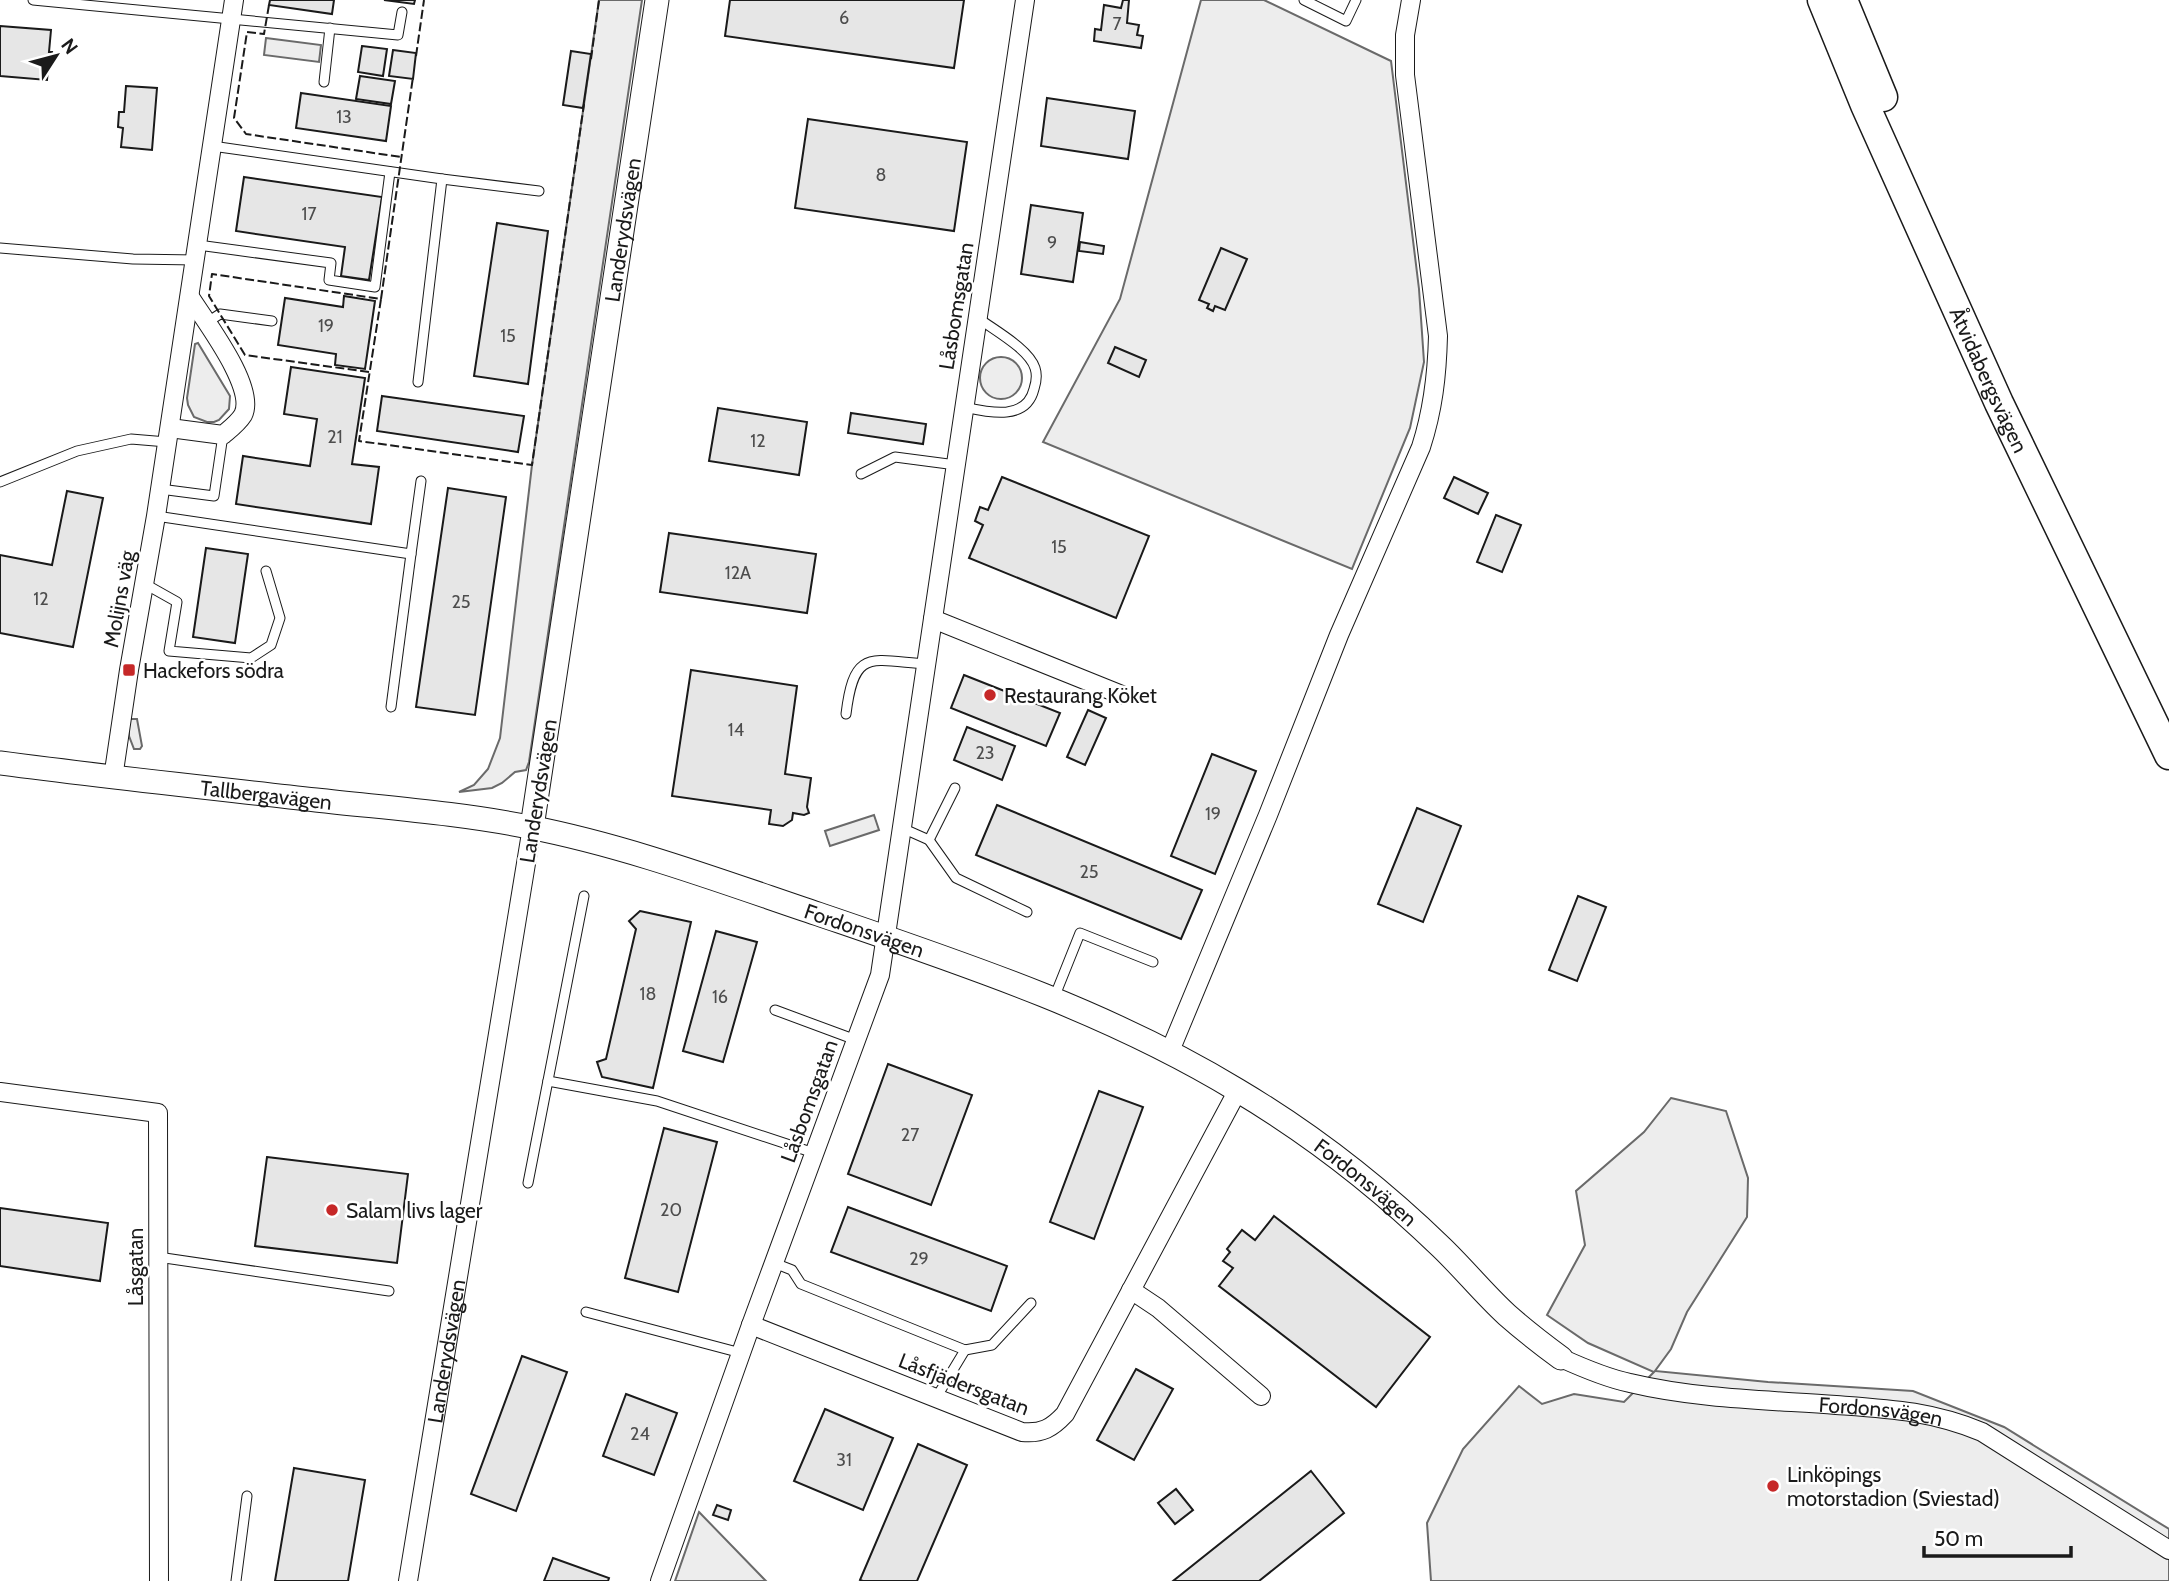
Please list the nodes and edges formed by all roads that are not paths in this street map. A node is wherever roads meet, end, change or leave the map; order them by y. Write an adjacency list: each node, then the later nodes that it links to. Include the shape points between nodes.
1 (33, 0): 11 (lane)
2 (234, 0): 11 (street, Molijns väg)
3 (657, 0): 47 (street, Landerydsvägen)
4 (1025, 0): 21 (street, Låsbomsgatan)
5 (1304, 0): 6 (lane, via 1346,21)
6 (1356, 0)
7 (1411, 0): 57 (street, via 1405,75 1438,336 1431,415)
8 (1822, 0): 43 (main road, Åtvidabergsvägen, via 1994,391)
9 (1843, 0): 41 (main road, Åtvidabergsvägen, via 2011,384)
10 (402, 12): 12 (lane, via 398,35)
11 (232, 19): 12 (lane); 14 (street, Molijns väg)
12 (330, 27): 13 (lane)
13 (324, 82)
14 (212, 146): 15 (lane); 19 (street, Molijns väg)
15 (390, 172): 16 (lane); 19 (lane, via 375,287 329,279 331,263)
16 (442, 180): 17 (lane); 24 (lane)
17 (539, 191)
18 (0, 248): 19 (lane, via 133,259)
19 (197, 252): 20 (street, Molijns väg)
20 (190, 297): 23 (street); 26 (street, Molijns väg)
21 (978, 318): 25 (street, Låsbomsgatan); 25 (lane, via 1029,358 1036,369 1036,382 1027,404 1017,409 992,413)
22 (272, 321): 23 (lane, via 220,314)
23 (206, 323): 27 (street, via 241,380 246,398 244,414)
24 (418, 382)
25 (964, 407): 28 (street, Låsbomsgatan)
26 (168, 435): 27 (street); 31 (lane, via 77,451); 32 (street, Molijns väg)
27 (223, 435): 32 (lane, via 214,496)
28 (956, 464): 29 (lane, via 895,457); 37 (street, Låsbomsgatan)
29 (861, 474)
30 (421, 481): 34 (lane)
31 (0, 482)
32 (160, 489): 33 (street, Molijns väg)
33 (156, 516): 34 (lane); 36 (street, Molijns väg)
34 (411, 554): 40 (lane)
35 (266, 571): 36 (lane, via 280,618 271,645 251,658 169,651 177,602)
36 (145, 584): 45 (street, Molijns väg)
37 (933, 619): 38 (street, Låsbomsgatan); 39 (street)
38 (926, 664): 42 (lane, via 872,660 859,668 850,685); 48 (street, Låsbomsgatan)
39 (1122, 695)
40 (391, 707)
41 (2169, 712)
42 (846, 714)
43 (2169, 755)
44 (0, 763): 45 (street, Tallbergavägen)
45 (113, 778): 47 (street, Tallbergavägen)
46 (955, 788): 49 (lane)
47 (532, 827): 52 (street, Fordonsvägen, via 715,879); 79 (street, Landerydsvägen)
48 (902, 828): 49 (lane); 52 (street, Låsbomsgatan)
49 (929, 840): 51 (lane, via 956,878)
50 (584, 896): 58 (lane)
51 (1027, 912)
52 (886, 937): 54 (street, Fordonsvägen); 56 (street, Låsbomsgatan, via 880,975)
53 (1153, 962): 54 (lane, via 1080,933)
54 (1054, 999): 57 (street, Fordonsvägen)
55 (775, 1010): 56 (lane)
56 (856, 1040): 61 (street, Låsbomsgatan)
57 (1170, 1051): 59 (street, Fordonsvägen)
58 (548, 1081): 61 (lane, via 657,1101); 62 (lane)
59 (1238, 1090): 65 (street, Låsfjädersgatan); 72 (street, Fordonsvägen, via 1319,1143 1386,1196 1506,1314)
60 (0, 1092): 63 (street, Låsgatan, via 158,1112)
61 (814, 1153): 64 (street, Låsbomsgatan)
62 (528, 1183)
63 (158, 1257): 66 (lane); 77 (street, Låsgatan)
64 (774, 1262): 69 (street, Låsbomsgatan); 70 (lane, via 792,1270 801,1284)
65 (1131, 1290): 73 (street); 74 (street, Låsfjädersgatan, via 1065,1414 1047,1430 1022,1432)
66 (389, 1291)
67 (1031, 1303): 70 (lane, via 992,1345)
68 (586, 1312): 71 (lane)
69 (751, 1325): 71 (street, Låsbomsgatan); 74 (street, Låsfjädersgatan)
70 (965, 1350): 74 (lane)
71 (741, 1353): 80 (street, Låsbomsgatan)
72 (1561, 1357): 76 (street, Fordonsvägen, via 1630,1383 1687,1393 1913,1411 1951,1419 1982,1432)
73 (1261, 1396)
74 (936, 1398)
75 (247, 1496): 78 (lane)
76 (2169, 1550)
77 (159, 1581)
78 (236, 1581)
79 (408, 1581)
80 (660, 1581)

